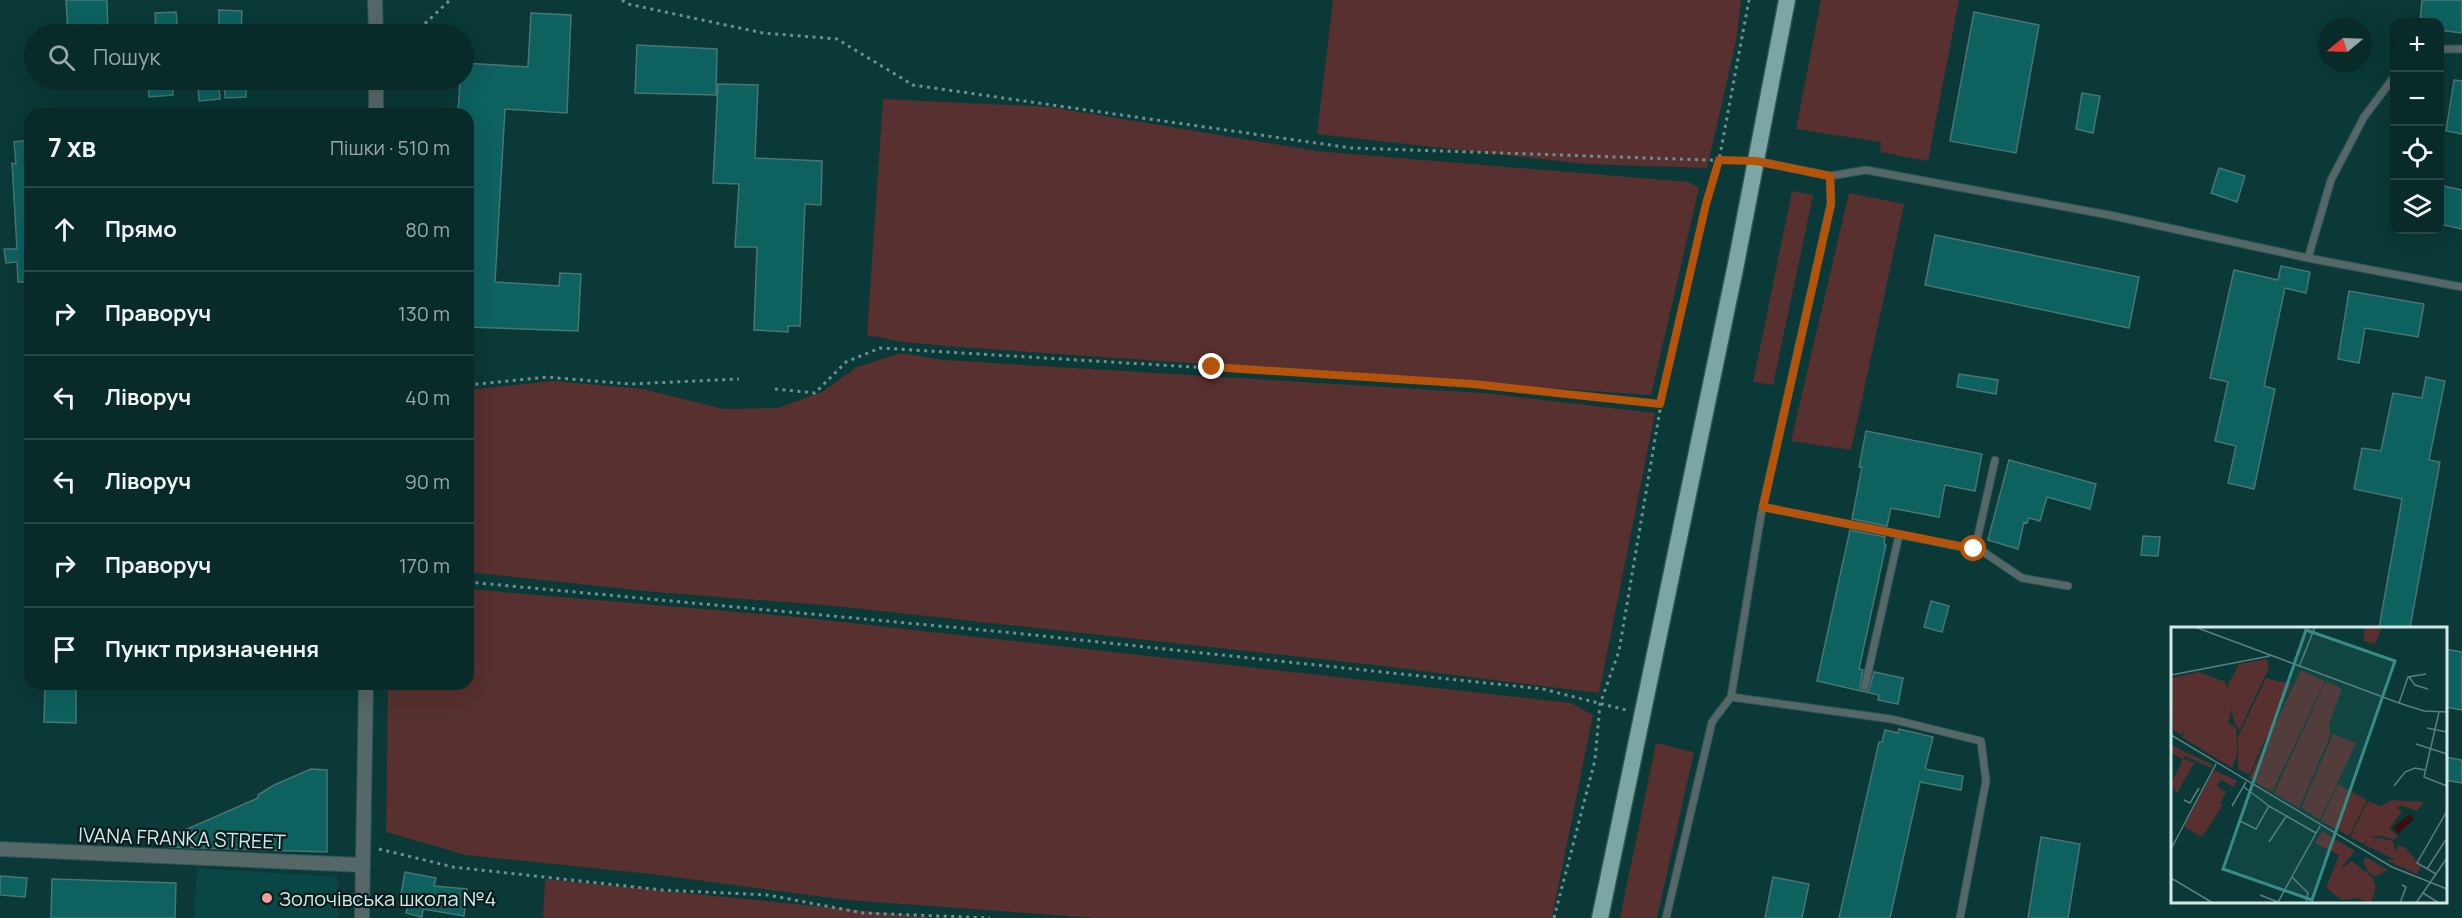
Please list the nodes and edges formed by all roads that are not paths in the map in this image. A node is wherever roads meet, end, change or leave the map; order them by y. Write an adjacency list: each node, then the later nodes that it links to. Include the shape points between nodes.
1 (375, 0): 3 (street)
2 (1787, 0): 9 (highway)
3 (376, 24)
4 (2444, 49): 5 (lane)
5 (2462, 49)
6 (2390, 83): 11 (lane, via 2364,117 2331,180)
7 (376, 90): 8 (street)
8 (376, 108)
9 (1756, 161): 10 (lane); 24 (highway)
10 (1830, 176): 11 (lane, via 1866,170 2109,215); 14 (lane, via 1831,204)
11 (2308, 258): 12 (lane)
12 (2462, 287)
13 (1995, 459): 16 (lane)
14 (1763, 507): 15 (lane); 20 (lane)
15 (1899, 535): 16 (lane); 18 (lane)
16 (1974, 549): 17 (lane, via 2022,578)
17 (2068, 586)
18 (1865, 686)
19 (366, 690): 22 (street)
20 (1731, 696): 25 (lane, via 1712,722); 26 (lane, via 1891,719 1981,741 1986,781)
21 (0, 849): 22 (street, IVANA FRANKA STREET)
22 (363, 866): 23 (street)
23 (362, 918)
24 (1600, 918)
25 (1666, 918)
26 (1960, 918)

